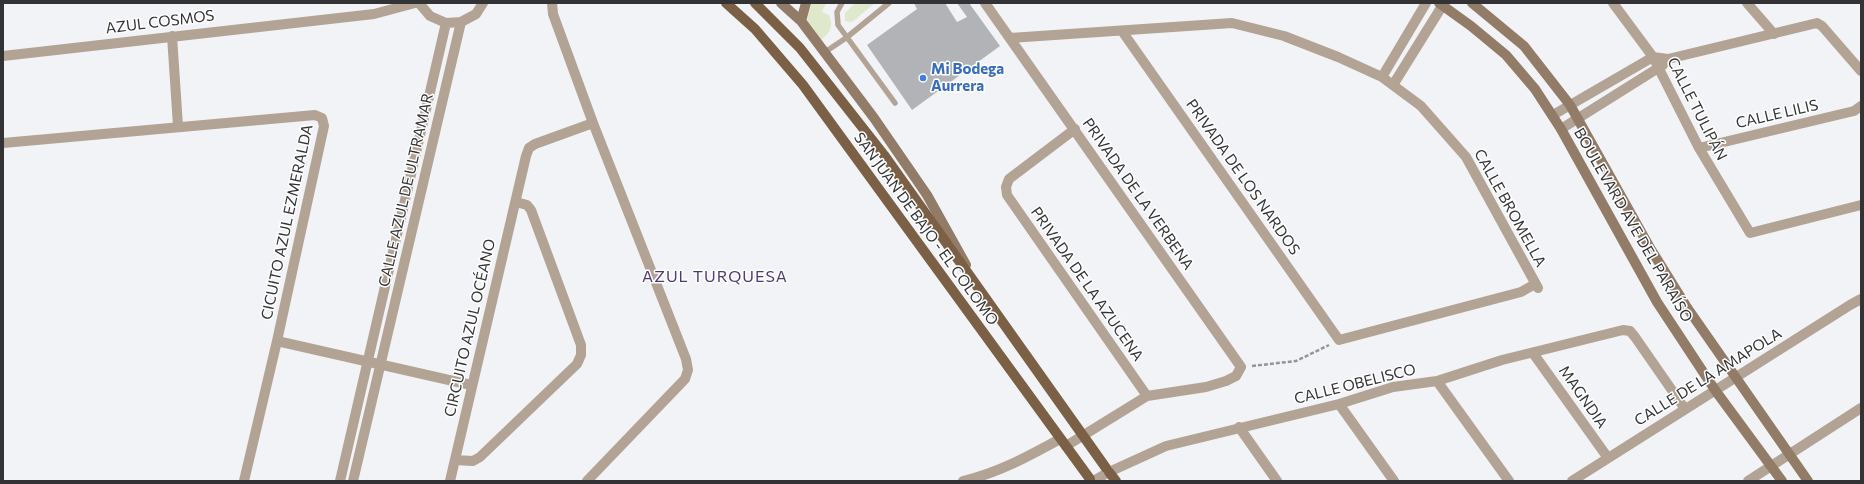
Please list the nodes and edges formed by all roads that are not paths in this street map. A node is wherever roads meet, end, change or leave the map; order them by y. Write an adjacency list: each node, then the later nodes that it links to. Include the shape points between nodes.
1 (415, 3): 22 (street, AZUL COSMOS, via 374,14)
2 (420, 3): 19 (street, via 430,16)
3 (483, 3): 18 (street, via 476,14)
4 (552, 3): 38 (street)
5 (726, 3): 63 (main road, SAN JUAN DE BAJO - EL COLOMO, via 755,30 803,85)
6 (755, 3): 47 (main road, SAN JUAN DE BAJO - EL COLOMO, via 800,48 880,149)
7 (781, 3): 17 (street)
8 (806, 3): 17 (street)
9 (842, 3): 23 (lane, via 837,12 838,25)
10 (890, 3): 23 (lane)
11 (985, 3): 24 (street, PRIVADA DE LA VERBENA)
12 (1426, 3): 31 (street)
13 (1472, 3): 34 (street, BOULEVARD AVE DEL PARAÍSO, via 1524,46)
14 (1613, 3): 27 (street, CALLE TULIPÁN)
15 (1747, 3): 21 (street)
16 (1442, 4): 32 (street); 36 (street, BOULEVARD AVE DEL PARAÍSO, via 1506,55 1536,89)
17 (801, 21): 25 (street)
18 (461, 22): 19 (street); 52 (street, CALLE AZUL DE ULTRAMAR)
19 (446, 23): 51 (street, CALLE AZUL DE ULTRAMAR)
20 (1122, 31): 24 (street, CALLE BROMELLA); 31 (street, CALLE BROMELLA, via 1232,23 1284,36); 46 (street, PRIVADA DE LOS NARDOS, via 1339,340)
21 (1774, 34): 28 (street); 30 (street, via 1817,23)
22 (172, 36): 26 (street, AZUL COSMOS); 39 (street)
23 (846, 38): 25 (lane); 33 (lane)
24 (1010, 38): 40 (street, PRIVADA DE LA VERBENA)
25 (825, 52): 47 (street, via 927,195)
26 (3, 56)
27 (1653, 58): 28 (street); 29 (street, CALLE TULIPÁN); 34 (street)
28 (1668, 59): 29 (street)
29 (1659, 69): 37 (street); 43 (street, CALLE TULIPÁN)
30 (1861, 71)
31 (1382, 77): 32 (street, CALLE BROMELLA)
32 (1393, 85): 46 (street, CALLE BROMELLA, via 1421,106 1466,157)
33 (895, 103)
34 (1570, 105): 36 (street); 37 (street, BOULEVARD AVE DEL PARAÍSO)
35 (1861, 106): 43 (street, CALLE LILIS, via 1854,111)
36 (1553, 115): 41 (street, BOULEVARD AVE DEL PARAÍSO)
37 (1579, 119): 41 (street); 53 (street, BOULEVARD AVE DEL PARAÍSO, via 1650,248)
38 (593, 123): 44 (street, CIRCUITO AZUL OCÉANO, via 529,148); 74 (street, via 686,359 688,370 685,379)
39 (178, 126): 42 (street, CICUITO AZUL EZMERALDA); 49 (street, CICUITO AZUL EZMERALDA, via 315,115 322,118 324,126)
40 (1075, 129): 57 (street, PRIVADA DE LA AZUCENA, via 1009,180 1006,187 1008,195); 57 (street, PRIVADA DE LA VERBENA, via 1241,367 1236,376 1226,381 1206,387)
41 (1561, 129): 56 (street, BOULEVARD AVE DEL PARAÍSO, via 1657,302)
42 (3, 143)
43 (1699, 148): 45 (street, CALLE TULIPÁN, via 1750,233)
44 (516, 202): 55 (street, CIRCUITO AZUL OCÉANO); 66 (street, via 527,205 531,210 581,346 581,356 577,364 480,457 473,461)
45 (1861, 205)
46 (1536, 286)
47 (981, 291): 62 (main road, SAN JUAN DE BAJO - EL COLOMO)
48 (1861, 299): 53 (street, CALLE DE LA AMAPOLA)
49 (277, 341): 51 (street); 70 (street, CICUITO AZUL EZMERALDA)
50 (1533, 353): 54 (street, CALLE OBELISCO); 60 (street, CALLE OBELISCO, via 1623,330 1630,332); 65 (street, MAGNDIA)
51 (368, 362): 52 (street); 71 (street, CALLE AZUL DE ULTRAMAR)
52 (381, 365): 55 (street); 72 (street, CALLE AZUL DE ULTRAMAR)
53 (1735, 378): 56 (street, CALLE DE LA AMAPOLA); 64 (street, BOULEVARD AVE DEL PARAÍSO)
54 (1437, 381): 58 (street, CALLE OBELISCO, via 1393,387); 79 (street)
55 (471, 385): 66 (street, CIRCUITO AZUL OCÉANO)
56 (1715, 390): 60 (street, CALLE DE LA AMAPOLA); 67 (street, BOULEVARD AVE DEL PARAÍSO)
57 (1147, 396): 62 (street)
58 (1339, 404): 61 (street, CALLE OBELISCO); 78 (street)
59 (1861, 408): 64 (street)
60 (1685, 409): 65 (street, CALLE DE LA AMAPOLA)
61 (1239, 427): 68 (street, CALLE OBELISCO, via 1166,446); 77 (street)
62 (1083, 435): 63 (street); 68 (main road, SAN JUAN DE BAJO - EL COLOMO)
63 (1063, 442): 69 (main road, SAN JUAN DE BAJO - EL COLOMO); 75 (street, via 981,477)
64 (1790, 454): 67 (street); 83 (street, BOULEVARD AVE DEL PARAÍSO)
65 (1608, 458): 80 (street, CALLE DE LA AMAPOLA)
66 (455, 460): 73 (street, CIRCUITO AZUL OCÉANO)
67 (1772, 466): 81 (street); 82 (street, BOULEVARD AVE DEL PARAÍSO)
68 (1108, 470): 69 (street, CALLE OBELISCO); 76 (main road, SAN JUAN DE BAJO - EL COLOMO)
69 (1091, 480)
70 (244, 481)
71 (340, 481)
72 (353, 481)
73 (450, 481)
74 (587, 481)
75 (963, 481)
76 (1116, 481)
77 (1277, 481)
78 (1394, 481)
79 (1510, 481)
80 (1572, 481)
81 (1748, 481)
82 (1782, 481)
83 (1808, 481)

